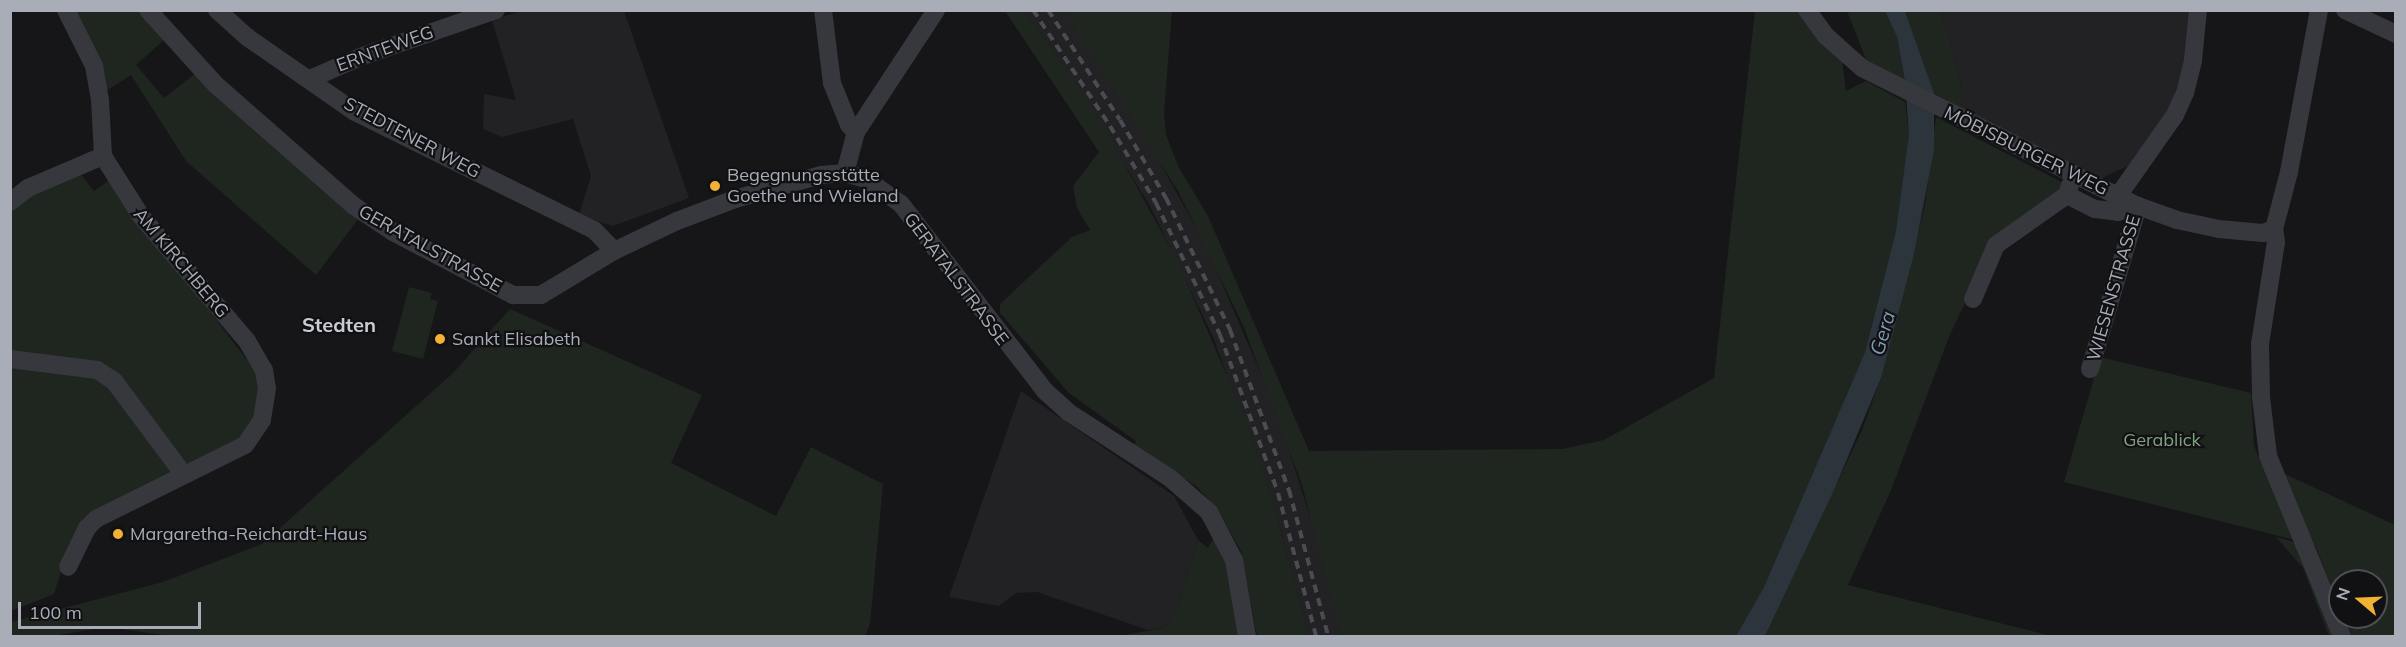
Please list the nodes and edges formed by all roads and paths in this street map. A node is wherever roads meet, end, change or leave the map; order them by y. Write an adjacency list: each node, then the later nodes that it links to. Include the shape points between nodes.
1 (66, 10): 14 (street, AM KIRCHBERG, via 94,66)
2 (148, 10): 22 (street, GERATALSTRASSE, via 215,84 354,206 393,232 513,295 541,295)
3 (217, 10): 12 (street, STEDTENER WEG, via 247,37)
4 (496, 10): 12 (street, ERNTEWEG, via 360,57)
5 (823, 10): 13 (street, via 832,83 849,125)
6 (936, 10): 13 (street)
7 (1807, 10): 16 (street, MÖBISBURGER WEG, via 1846,56 1884,80)
8 (2198, 10): 18 (street, via 2185,93 2169,124)
9 (2319, 10): 21 (street, via 2289,172)
10 (2345, 10): 11 (street)
11 (2396, 34)
12 (310, 79): 22 (street, STEDTENER WEG, via 355,112 594,230)
13 (856, 132): 15 (street)
14 (104, 156): 19 (street, via 28,188); 26 (street, AM KIRCHBERG, via 135,208 247,341 264,370 267,406 255,433 233,453)
15 (845, 173): 22 (street, GERATALSTRASSE, via 821,175 735,199 676,220); 28 (street, GERATALSTRASSE, via 866,179 901,204 1045,391 1068,412 1170,477 1209,512 1234,560)
16 (2073, 174): 17 (street); 18 (street, MÖBISBURGER WEG)
17 (2067, 195): 20 (street, via 2107,211); 23 (street, via 1996,245)
18 (2118, 196): 20 (street, MÖBISBURGER WEG)
19 (10, 202)
20 (2138, 206): 21 (street, MÖBISBURGER WEG, via 2219,229 2263,233); 25 (street, WIESENSTRASSE)
21 (2274, 229): 29 (street, via 2276,242 2260,344 2262,420 2268,456)
22 (614, 251)
23 (1973, 298)
24 (10, 359): 26 (street, via 97,370 114,381)
25 (2090, 369)
26 (184, 475): 27 (street, AM KIRCHBERG, via 96,519 87,528)
27 (68, 567)
28 (1247, 636)
29 (2342, 636)

